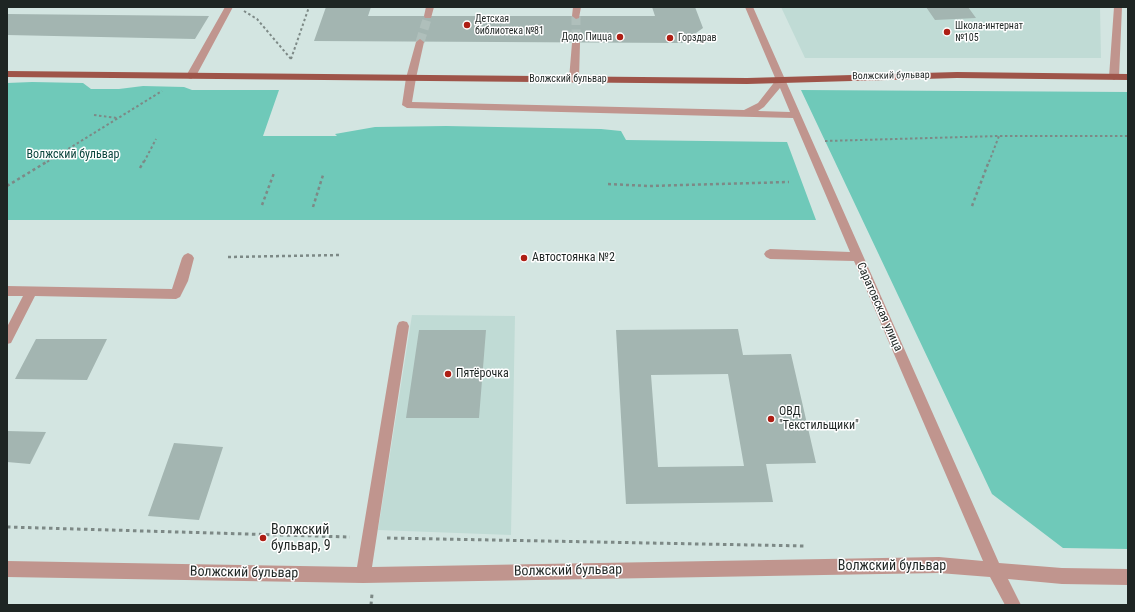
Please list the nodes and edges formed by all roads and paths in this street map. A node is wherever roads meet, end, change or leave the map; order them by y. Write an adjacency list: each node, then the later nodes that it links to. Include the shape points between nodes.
1 (229, 7): 13 (street)
2 (309, 7): 6 (path, via 291,59 257,19)
3 (430, 7): 7 (street)
4 (749, 7): 18 (street, Саратовская улица)
5 (1118, 7): 8 (street)
6 (241, 10)
7 (428, 16)
8 (1118, 18): 9 (street); 14 (street)
9 (1128, 19)
10 (420, 42): 16 (street)
11 (576, 43): 17 (street)
12 (7, 74): 13 (main road, Волжский бульвар)
13 (191, 76): 16 (main road, Волжский бульвар)
14 (1114, 77): 15 (main road, Волжский бульвар); 18 (main road, Волжский бульвар, via 957,75)
15 (1128, 77)
16 (411, 78): 17 (main road, Волжский бульвар); 20 (street, via 407,105)
17 (574, 79): 18 (main road, Волжский бульвар)
18 (781, 80): 20 (street, via 761,106); 22 (street, Саратовская улица)
19 (165, 90): 23 (path)
20 (747, 113): 22 (street)
21 (94, 115): 23 (path)
22 (795, 115): 40 (street, Саратовская улица)
23 (118, 118): 33 (path)
24 (999, 136): 25 (path); 27 (path); 35 (path)
25 (1128, 136)
26 (156, 139): 28 (path)
27 (822, 141)
28 (140, 168)
29 (274, 173): 34 (path)
30 (323, 174): 36 (path)
31 (788, 182): 32 (path, via 649,186)
32 (608, 184)
33 (7, 186)
34 (262, 205)
35 (972, 206)
36 (313, 207)
37 (770, 254): 40 (street)
38 (340, 255): 39 (path)
39 (228, 257)
40 (857, 257): 50 (street, Саратовская улица)
41 (188, 258): 43 (street, via 176,294)
42 (7, 291): 43 (street)
43 (31, 292): 45 (street)
44 (403, 326): 47 (street)
45 (7, 339)
46 (7, 527): 47 (path)
47 (369, 538): 48 (path); 51 (street)
48 (808, 546)
49 (7, 569): 51 (street, Волжский бульвар)
50 (994, 569): 51 (street, Волжский бульвар, via 939,565); 52 (street, Волжский бульвар, via 1062,576); 53 (street, Саратовская улица)
51 (363, 574)
52 (1128, 577)
53 (1013, 605)

